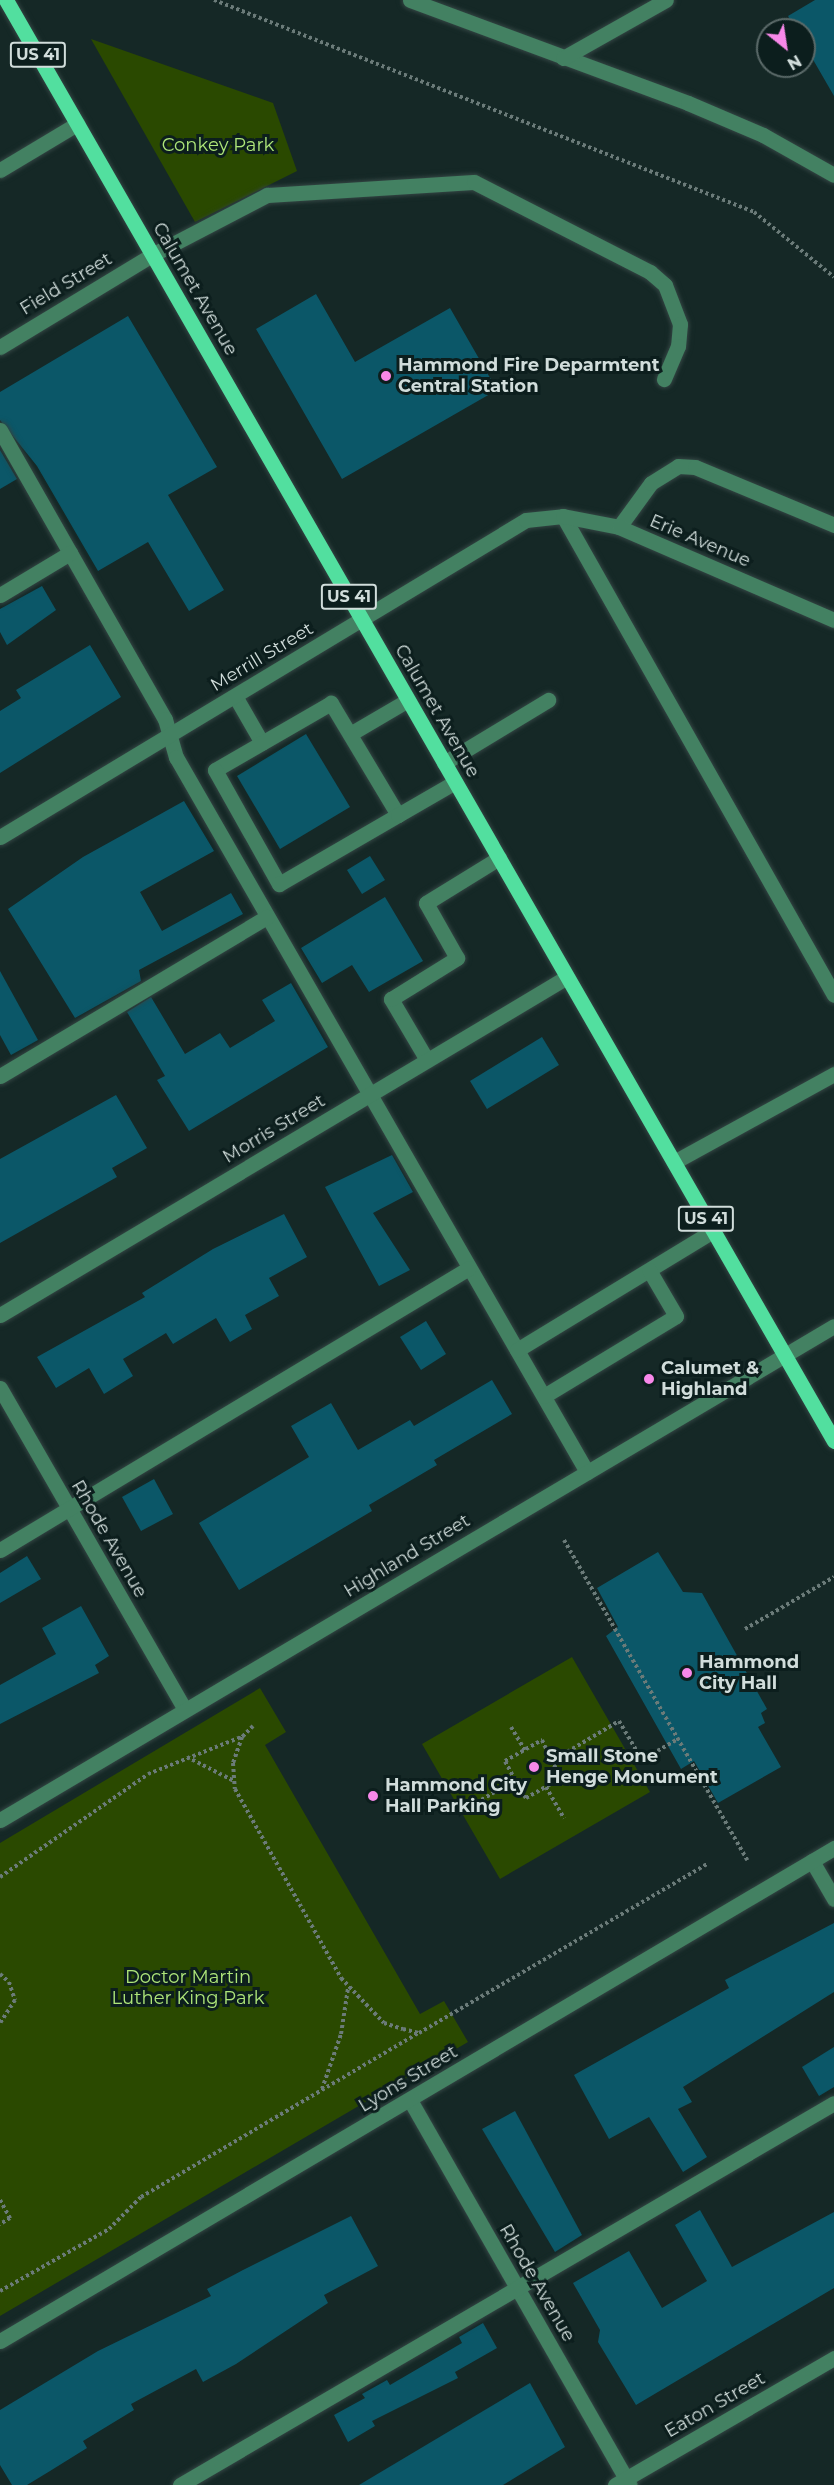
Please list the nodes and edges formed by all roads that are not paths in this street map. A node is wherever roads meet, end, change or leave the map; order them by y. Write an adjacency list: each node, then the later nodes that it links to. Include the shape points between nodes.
1 (6, 0): 5 (main road, Calumet Avenue / US 41)
2 (410, 0): 4 (street)
3 (666, 0): 4 (street)
4 (563, 58): 7 (street, via 763,135)
5 (77, 124): 6 (street); 8 (main road, Calumet Avenue / US 41)
6 (0, 170)
7 (834, 175)
8 (152, 255): 9 (street, Field Street); 10 (street, Field Street, via 267,195 474,182 650,272 665,285 680,324 678,346); 18 (main road, Calumet Avenue / US 41)
9 (0, 347)
10 (664, 379)
11 (0, 430): 16 (street)
12 (546, 515): 13 (street, Erie Avenue); 18 (street, Merrill Street, via 526,520)
13 (563, 516): 15 (street, Erie Avenue); 33 (street)
14 (834, 525): 15 (street, via 695,467 678,466 651,483)
15 (618, 527): 19 (street, Erie Avenue)
16 (70, 553): 17 (street); 24 (street)
17 (0, 595)
18 (362, 620): 20 (street, Merrill Street); 21 (main road, Calumet Avenue / US 41)
19 (834, 620)
20 (235, 696): 24 (street, Merrill Street); 25 (street)
21 (408, 700): 23 (street); 26 (main road, Calumet Avenue / US 41)
22 (548, 700): 26 (street)
23 (350, 734): 25 (street, via 332,703); 28 (street)
24 (170, 735): 29 (street, Merrill Street); 31 (street, via 176,757)
25 (262, 743): 28 (street, via 215,770 279,884)
26 (444, 762): 27 (main road, Calumet Avenue / US 41)
27 (455, 782): 28 (street); 30 (main road, Calumet Avenue / US 41)
28 (398, 815)
29 (0, 837)
30 (499, 858): 32 (main road, Calumet Avenue / US 41); 34 (street, via 426,903 457,958 391,999)
31 (267, 917): 36 (street); 37 (street)
32 (567, 977): 34 (street, Morris Street); 38 (main road, Calumet Avenue / US 41)
33 (834, 995)
34 (427, 1060): 37 (street, Morris Street)
35 (834, 1074): 38 (street)
36 (0, 1076)
37 (369, 1095): 40 (street); 42 (street, Morris Street)
38 (674, 1162): 39 (main road, Calumet Avenue / US 41)
39 (713, 1231): 41 (street); 45 (main road, Calumet Avenue / US 41)
40 (469, 1269): 44 (street); 50 (street)
41 (649, 1270): 44 (street); 47 (street, via 676,1316)
42 (0, 1315)
43 (834, 1326): 45 (street, Highland Street)
44 (517, 1350): 47 (street)
45 (784, 1354): 48 (main road, Calumet Avenue / US 41); 49 (street, Highland Street)
46 (0, 1388): 50 (street, Rhode Avenue)
47 (544, 1396): 49 (street)
48 (834, 1441)
49 (587, 1472): 52 (street, Highland Street)
50 (69, 1509): 51 (street); 52 (street, Rhode Avenue)
51 (0, 1550)
52 (185, 1710): 53 (street, Highland Street)
53 (0, 1820)
54 (834, 1848): 55 (street, Lyons Street)
55 (812, 1862): 56 (street); 57 (street, Lyons Street)
56 (834, 1899)
57 (411, 2100): 59 (street, Rhode Avenue); 60 (street, Lyons Street)
58 (834, 2103): 59 (street)
59 (517, 2286): 62 (street, Rhode Avenue); 63 (street)
60 (0, 2341)
61 (834, 2358): 62 (street, Eaton Street)
62 (624, 2483)
63 (180, 2485)

